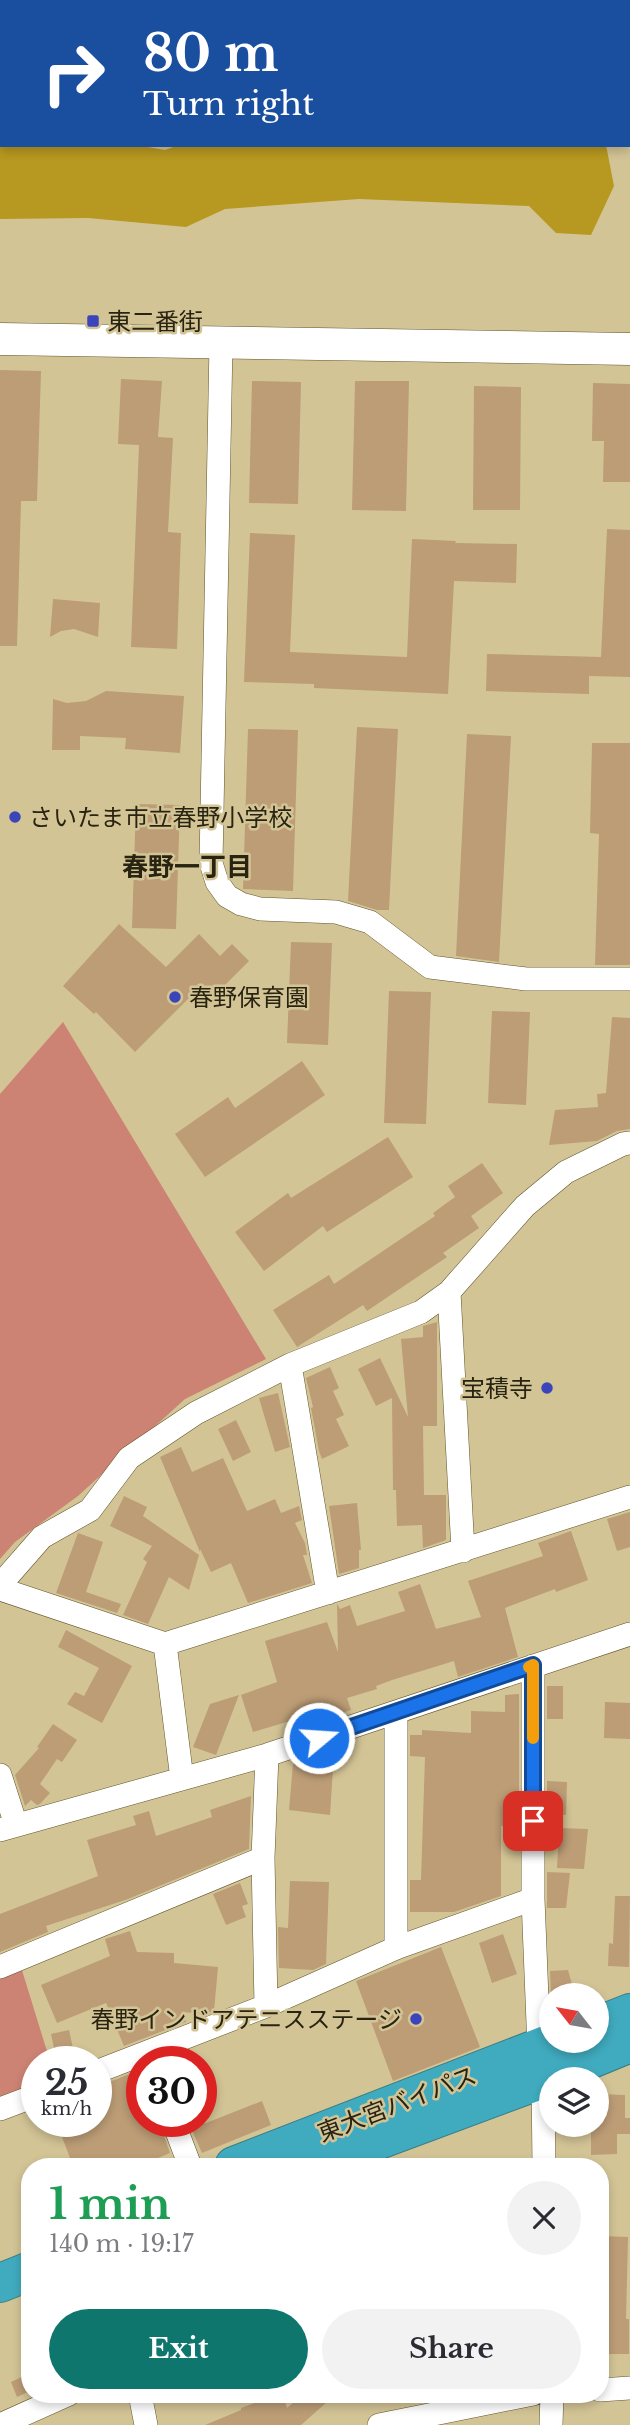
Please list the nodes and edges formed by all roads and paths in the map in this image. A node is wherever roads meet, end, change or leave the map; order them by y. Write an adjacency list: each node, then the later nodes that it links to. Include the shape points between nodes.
1 (0, 339): 2 (street)
2 (221, 344): 3 (street); 4 (street, via 211,863 217,882 227,897 260,909 336,912 370,922 430,967 526,979)
3 (630, 349)
4 (630, 979)
5 (630, 1143): 6 (street, via 566,1172 533,1199)
6 (449, 1292): 7 (street, via 421,1312); 9 (street)
7 (290, 1365): 10 (street, via 196,1413 129,1458 90,1510 42,1537); 11 (street)
8 (630, 1497): 9 (street)
9 (463, 1551): 11 (street)
10 (0, 1587): 13 (street)
11 (327, 1592): 13 (street)
12 (630, 1634): 14 (street)
13 (165, 1644): 18 (street)
14 (533, 1665): 15 (street); 21 (street)
15 (396, 1714): 16 (street); 22 (street)
16 (267, 1755): 18 (street); 20 (street)
17 (0, 1775): 19 (street)
18 (182, 1779): 19 (street)
19 (8, 1828)
20 (263, 1858): 23 (street); 24 (street)
21 (533, 1899): 22 (street); 29 (street)
22 (396, 1948): 24 (street)
23 (0, 1967)
24 (266, 2006): 28 (street)
25 (630, 2013): 26 (highway)
26 (609, 2021)
27 (630, 2043): 29 (highway, 東大宮バイパス)
28 (173, 2046)
29 (547, 2056): 34 (highway, 東大宮バイパス); 35 (highway, 東大宮バイパス); 36 (street)
30 (21, 2101): 31 (street)
31 (0, 2109)
32 (179, 2137): 33 (street)
33 (187, 2158)
34 (257, 2158)
35 (326, 2158)
36 (544, 2158)
37 (21, 2247): 38 (highway)
38 (0, 2255)
39 (21, 2275): 40 (highway)
40 (0, 2283)
41 (630, 2388): 42 (street)
42 (609, 2389)
43 (49, 2403): 47 (street)
44 (142, 2403): 48 (street)
45 (488, 2403): 49 (street)
46 (552, 2403): 50 (street)
47 (3, 2424)
48 (146, 2425)
49 (379, 2425)
50 (551, 2425)

